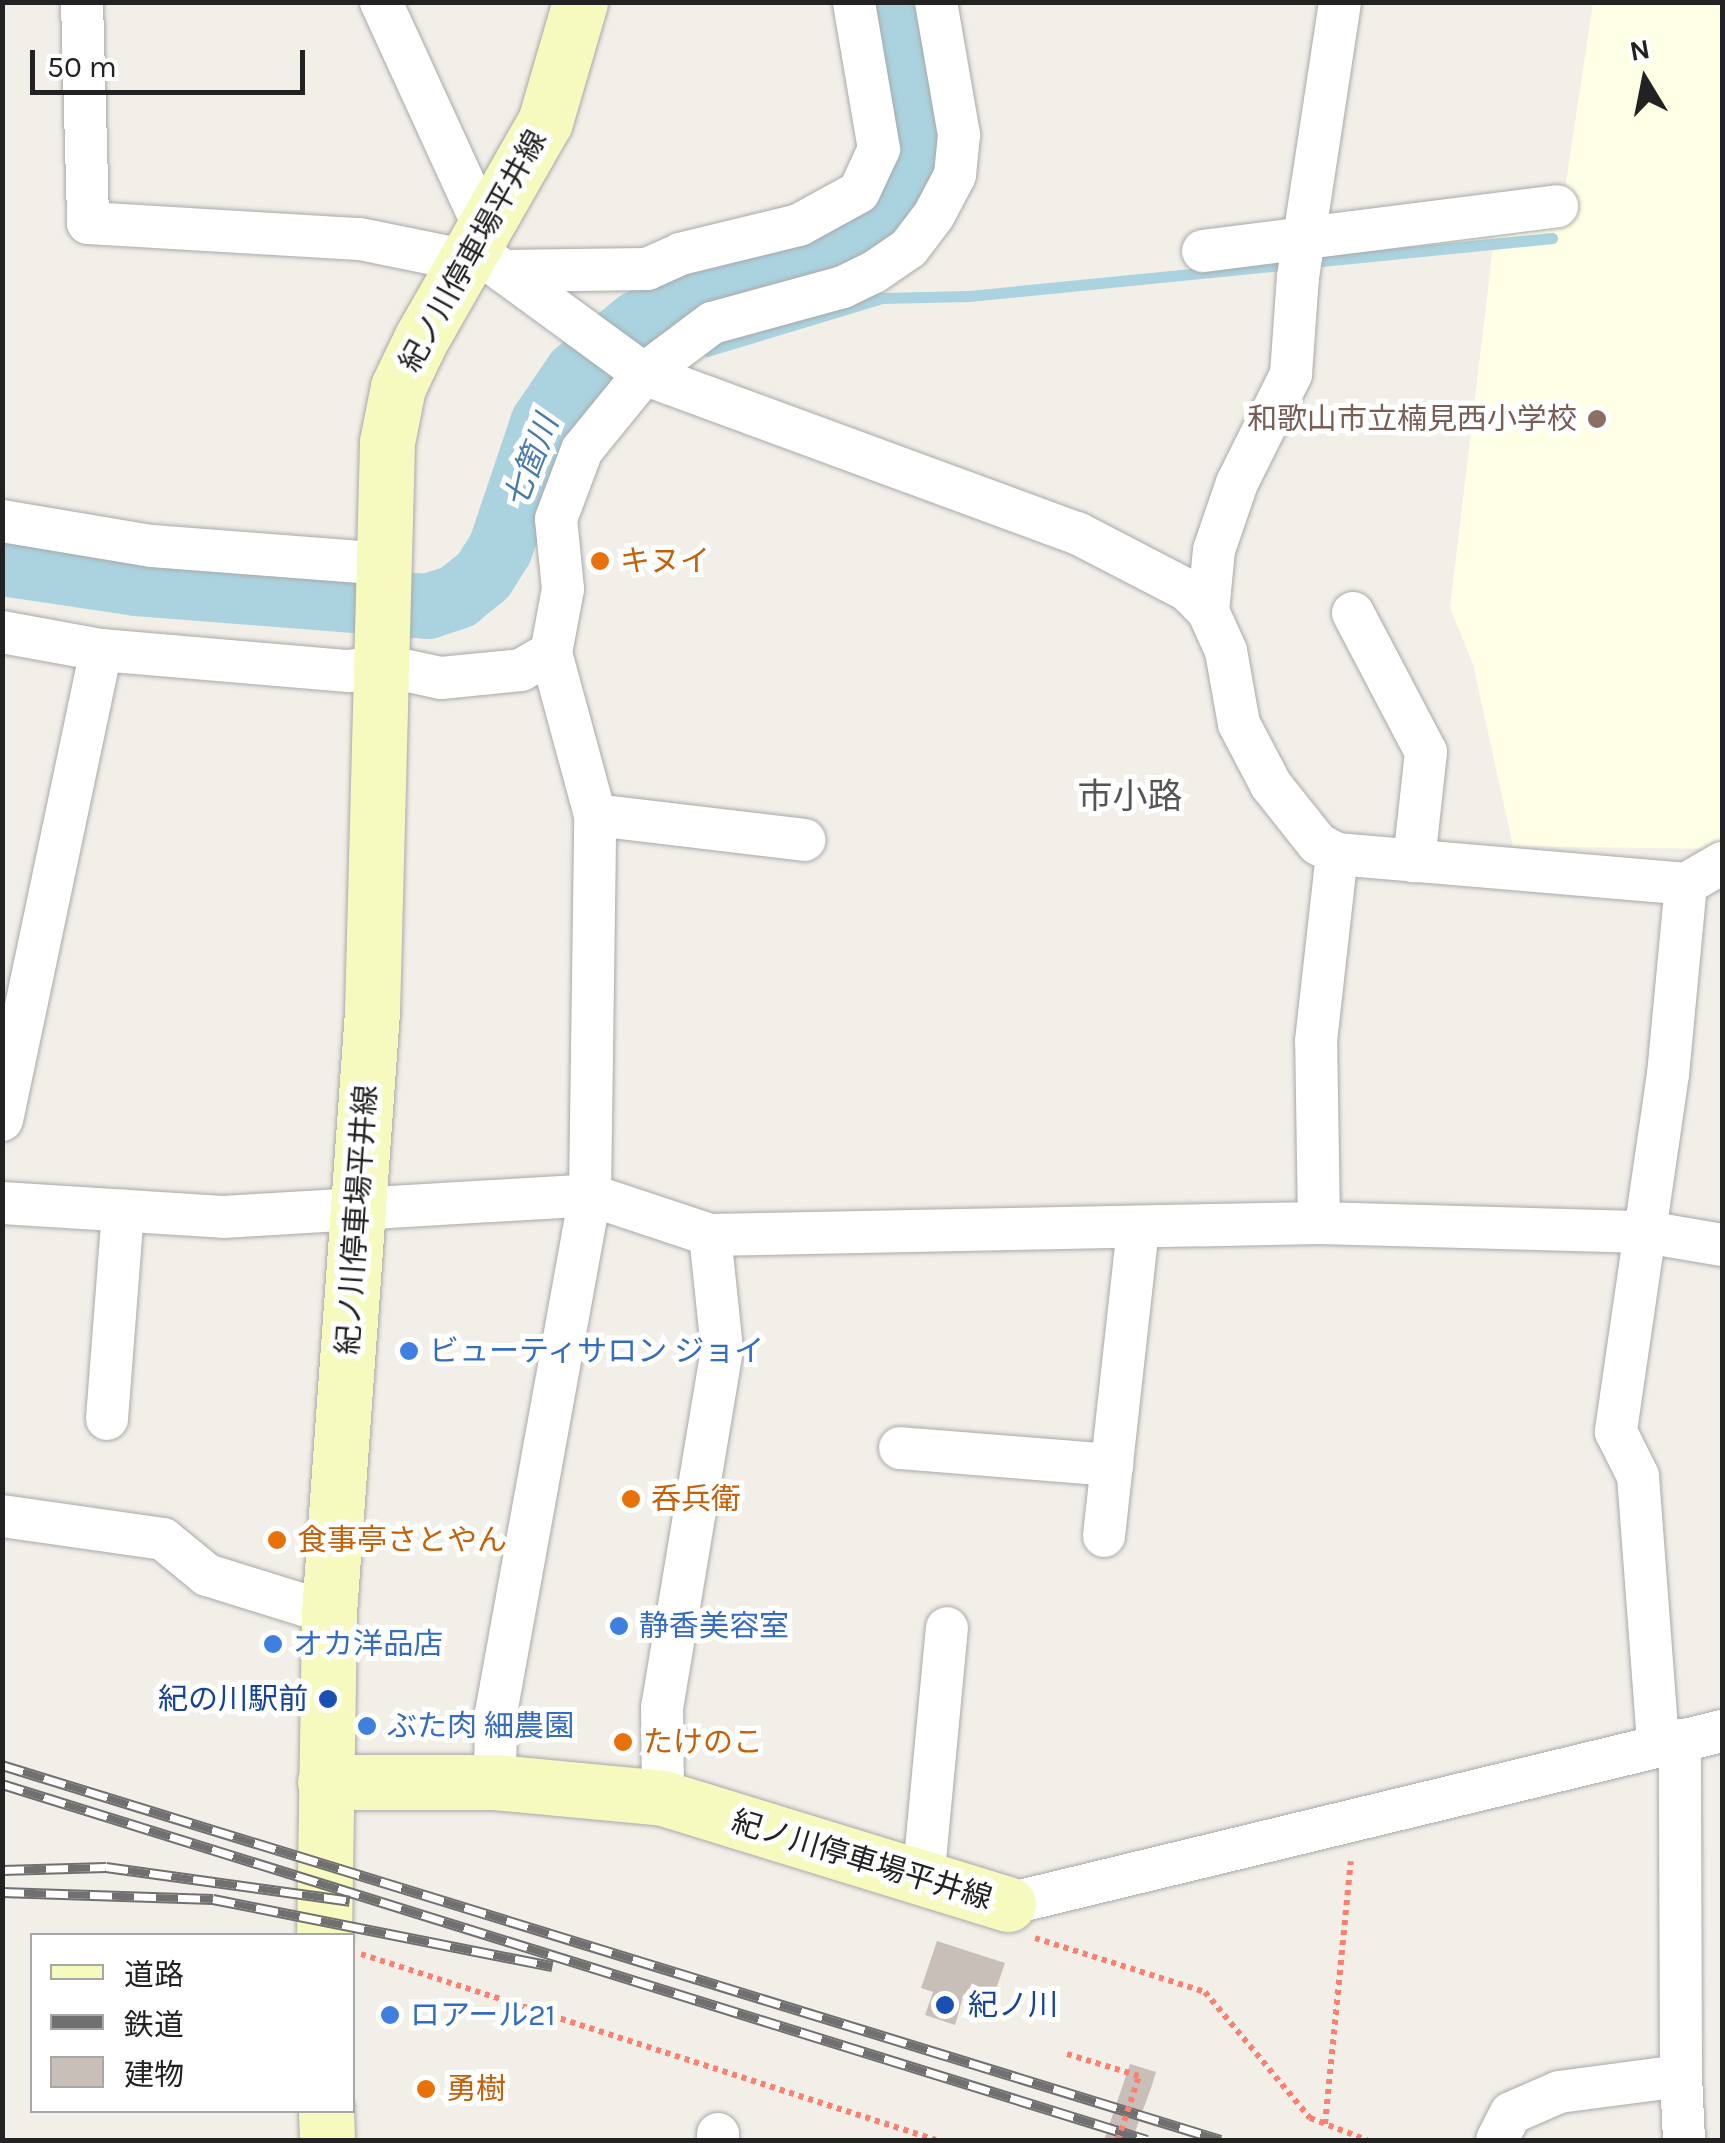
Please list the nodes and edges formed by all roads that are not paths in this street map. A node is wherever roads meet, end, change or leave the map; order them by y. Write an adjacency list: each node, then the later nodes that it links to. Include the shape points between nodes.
1 (82, 2): 10 (street, via 88,223)
2 (380, 2): 10 (street)
3 (580, 2): 10 (main road, 紀ノ川停車場平井線, via 544,122)
4 (854, 2): 10 (street, via 879,149 859,192 799,225 680,254 647,269)
5 (936, 2): 11 (street, via 959,135 956,176 909,248 843,287 712,323)
6 (1340, 2): 9 (street)
7 (1557, 206): 9 (street)
8 (1203, 252): 9 (street)
9 (1302, 253): 14 (street, via 1292,374 1237,484 1214,550)
10 (483, 254): 11 (street); 13 (main road, 紀ノ川停車場平井線, via 398,387 387,442)
11 (639, 371): 14 (street, via 1077,534 1188,590); 19 (street, via 582,450 556,519 563,589)
12 (2, 521): 13 (street, via 152,546)
13 (386, 571): 18 (main road, 紀ノ川停車場平井線)
14 (1208, 610): 22 (street, via 1226,651 1239,724 1271,785 1318,844)
15 (1352, 613): 23 (street, via 1426,752)
16 (2, 632): 17 (street)
17 (101, 650): 18 (street, via 348,670); 25 (street)
18 (385, 653): 19 (street, via 442,678 521,670); 28 (main road, 紀ノ川停車場平井線)
19 (551, 653): 20 (street)
20 (595, 815): 21 (street); 26 (street)
21 (805, 840)
22 (1338, 854): 23 (street); 30 (street, via 1316,1041)
23 (1414, 861): 24 (street)
24 (1704, 873): 32 (street)
25 (2, 1120)
26 (590, 1195): 28 (street); 33 (street); 45 (street, via 496,1714)
27 (2, 1203): 29 (street)
28 (358, 1209): 29 (street, via 223,1218); 40 (main road, 紀ノ川停車場平井線)
29 (123, 1211): 35 (street)
30 (1319, 1223): 31 (street); 32 (street)
31 (1138, 1227): 33 (street); 37 (street)
32 (1646, 1232): 34 (street); 43 (street, via 1616,1432 1638,1476)
33 (710, 1234): 46 (street, via 722,1349 662,1708)
34 (1722, 1245)
35 (107, 1419)
36 (900, 1448): 37 (street)
37 (1112, 1465): 39 (street)
38 (2, 1516): 40 (street, via 163,1539 207,1576)
39 (1104, 1536)
40 (330, 1613): 44 (main road, 紀ノ川停車場平井線)
41 (948, 1628): 47 (street)
42 (1722, 1730): 43 (street)
43 (1669, 1743): 48 (street); 50 (street)
44 (325, 1782): 45 (main road, 紀ノ川停車場平井線); 49 (main road)
45 (495, 1782): 46 (main road, 紀ノ川停車場平井線)
46 (663, 1798): 47 (main road, 紀ノ川停車場平井線)
47 (923, 1881): 48 (main road, 紀ノ川停車場平井線)
48 (1008, 1904)
49 (324, 1933)
50 (1681, 2076): 53 (street, via 1559,2092 1511,2114); 54 (street)
51 (326, 2113): 52 (main road)
52 (327, 2140)
53 (1498, 2140)
54 (1684, 2140)

